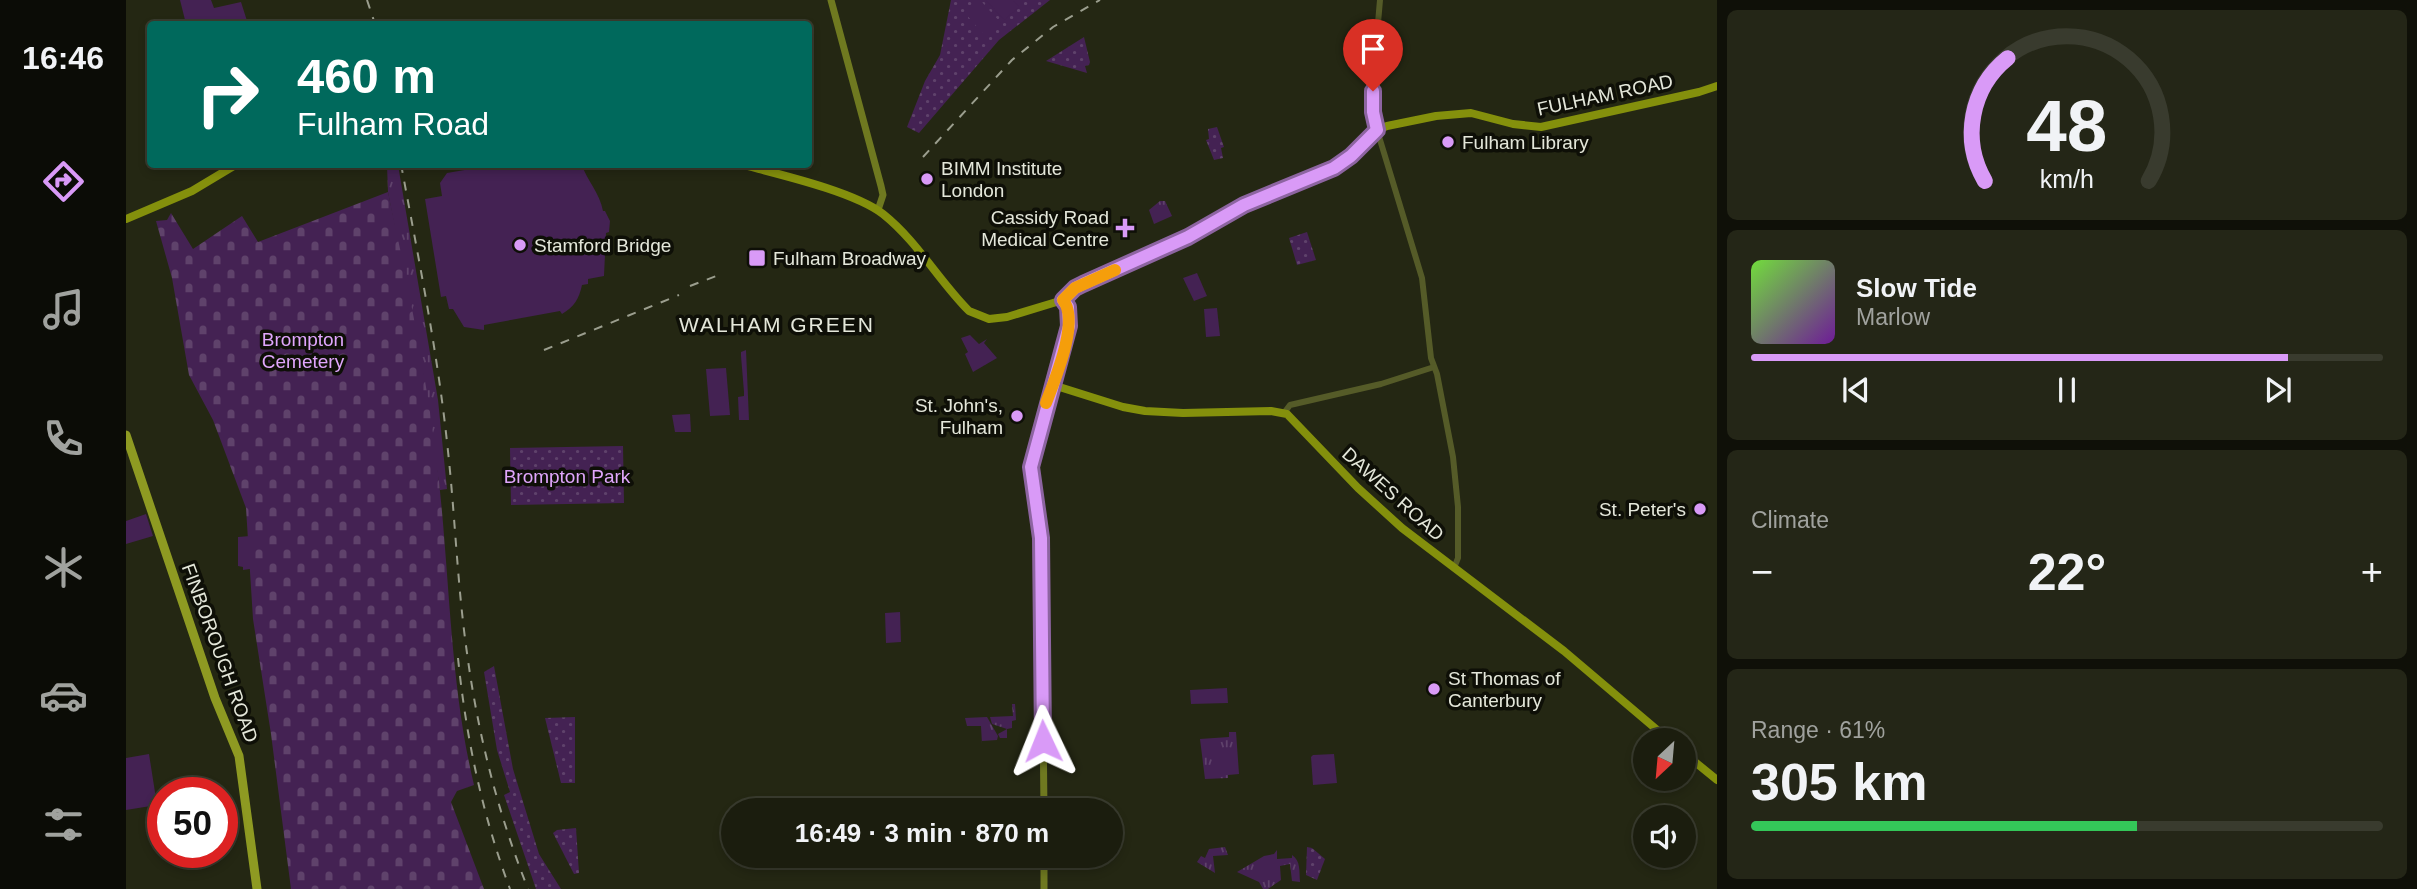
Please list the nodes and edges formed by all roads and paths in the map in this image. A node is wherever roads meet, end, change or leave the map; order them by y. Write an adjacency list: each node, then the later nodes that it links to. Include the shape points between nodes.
1 (831, 0): 7 (main road, via 881,186)
2 (1380, 0): 4 (street, via 1373,91)
3 (1717, 86): 4 (main road, FULHAM ROAD, via 1541,127 1471,113)
4 (1377, 130): 9 (main road, FULHAM ROAD, via 1334,168 1244,205 1188,237 1075,288); 10 (street, via 1422,278)
5 (230, 168): 8 (main road, via 192,191)
6 (754, 168): 7 (main road)
7 (878, 210): 9 (main road, FULHAM ROAD, via 965,307 981,317 1007,317)
8 (126, 219)
9 (1063, 300): 11 (main road, via 1069,326)
10 (1434, 368): 12 (street, via 1290,405); 14 (street, via 1454,465 1458,558)
11 (1053, 385): 12 (main road, via 1145,411); 18 (main road, via 1031,467 1041,538)
12 (1284, 413): 14 (main road, DAWES ROAD, via 1384,512)
13 (126, 435): 20 (highway, FINBOROUGH ROAD, via 239,756)
14 (1454, 568): 15 (main road, DAWES ROAD, via 1564,651)
15 (1655, 728)
16 (1696, 762): 17 (main road)
17 (1717, 780)
18 (1044, 798)
19 (1044, 868): 21 (main road)
20 (257, 889)
21 (1044, 889)

